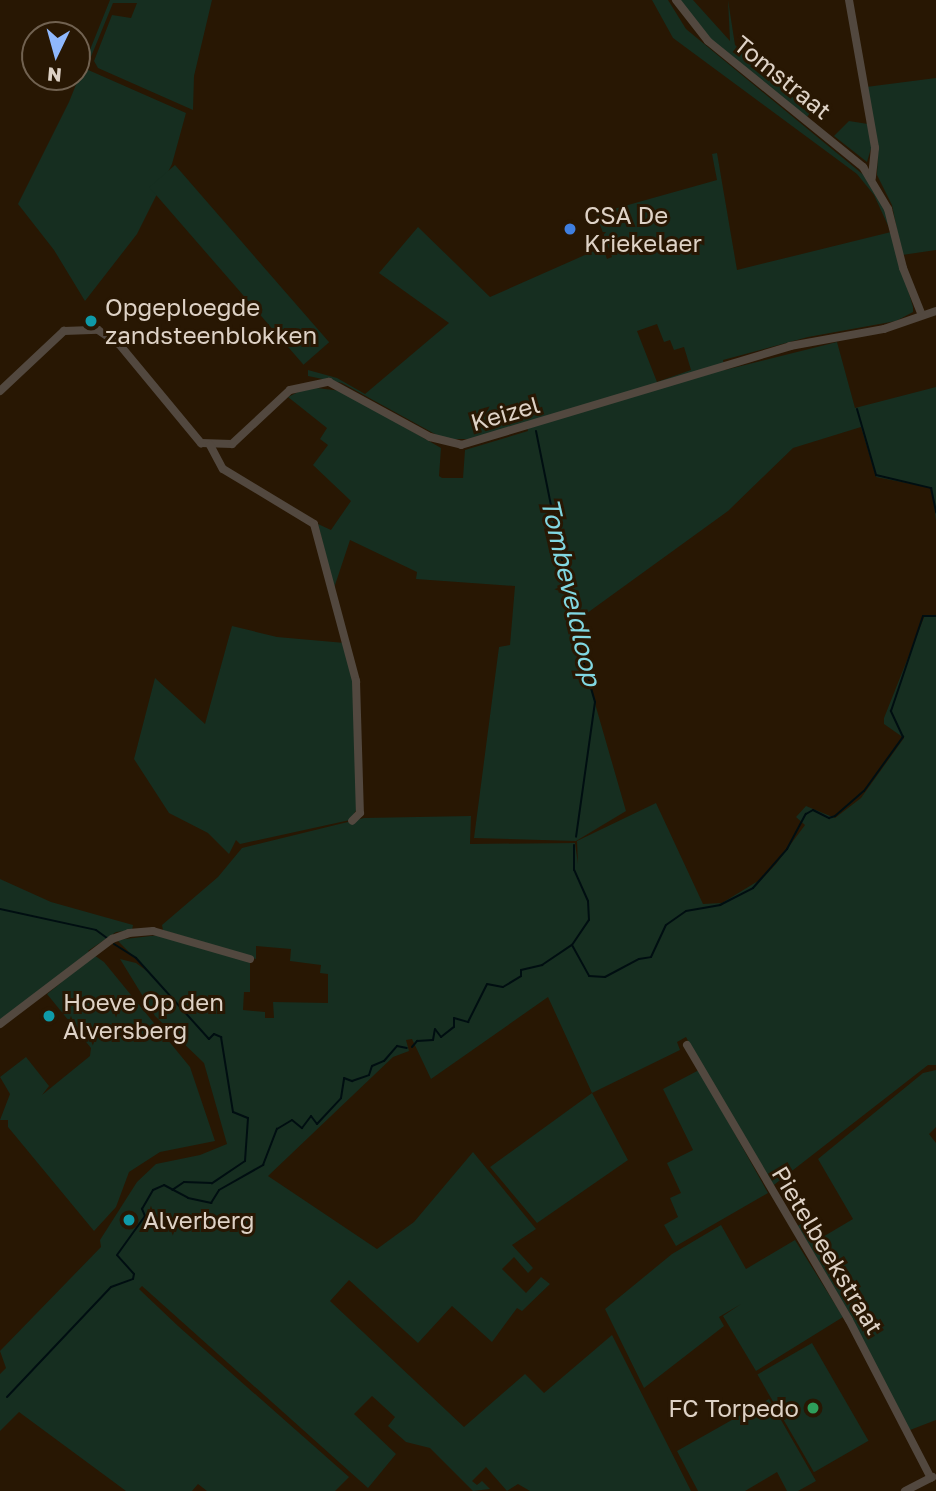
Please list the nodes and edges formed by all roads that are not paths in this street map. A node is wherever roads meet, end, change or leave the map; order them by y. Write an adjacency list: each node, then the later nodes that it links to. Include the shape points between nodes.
1 (676, 0): 3 (street, Tomstraat, via 699,33)
2 (849, 0): 3 (street, Tomstraat, via 875,148)
3 (872, 178): 5 (street, Tomstraat, via 888,209 903,268)
4 (936, 311): 5 (street)
5 (921, 313): 7 (street, Keizel, via 897,326 778,349 474,444 461,446 430,437 329,382 290,390 240,439 227,445)
6 (0, 391): 7 (street, via 64,331 98,330 119,344 193,437)
7 (209, 444): 8 (street, via 223,469 314,524 356,681 360,813)
8 (352, 821)
9 (250, 959): 10 (street, via 153,931 128,933 112,939)
10 (0, 1024)
11 (687, 1045): 12 (street, Pietelbeekstraat, via 849,1320)
12 (934, 1477): 13 (street, Pietelbeekstraat)
13 (905, 1491)

